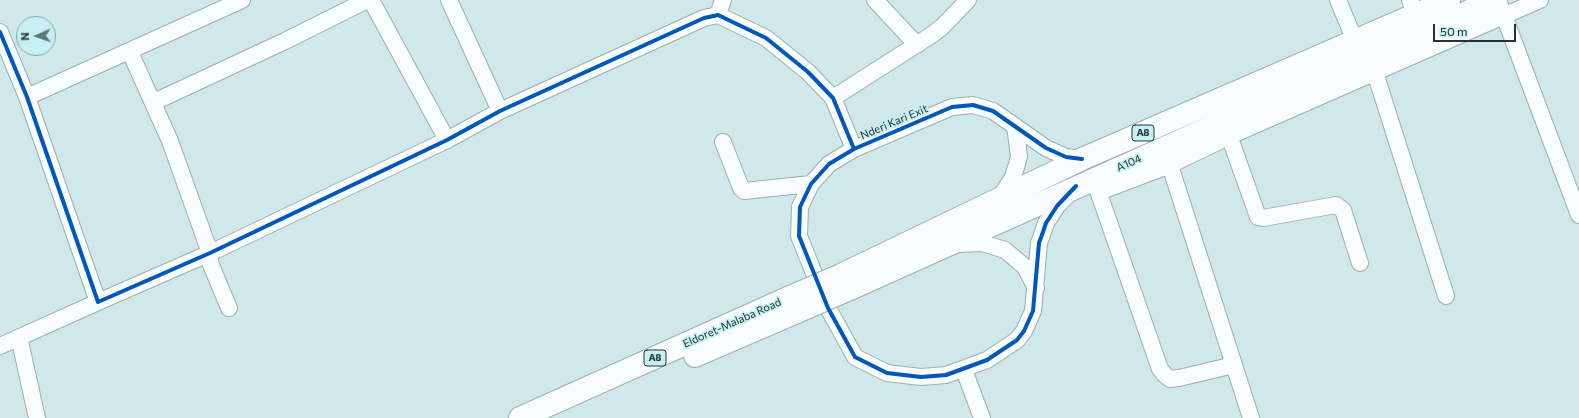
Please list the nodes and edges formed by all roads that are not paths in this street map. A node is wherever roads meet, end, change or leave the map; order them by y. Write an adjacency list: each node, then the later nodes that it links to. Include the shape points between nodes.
1 (242, 0): 16 (street)
2 (366, 0): 20 (street)
3 (371, 0): 24 (street)
4 (449, 0): 21 (street)
5 (875, 0): 15 (street)
6 (968, 0): 15 (street, via 942,27)
7 (1338, 0): 17 (street)
8 (1449, 0): 11 (highway, A8)
9 (1498, 0): 13 (street)
10 (1540, 0): 13 (street)
11 (1413, 7): 17 (highway, A8)
12 (721, 8): 19 (street, via 766,38 808,72); 21 (street)
13 (1499, 8): 17 (street); 17 (highway, A104 / A8, via 1408,38); 32 (street)
14 (0, 32): 18 (street)
15 (917, 45): 19 (street)
16 (130, 52): 18 (street); 20 (street)
17 (1367, 57): 23 (highway, A104 / A8); 28 (highway, A8); 38 (street)
18 (27, 97): 39 (street)
19 (833, 98): 26 (street)
20 (154, 102): 34 (street)
21 (500, 111): 24 (street)
22 (1015, 126): 26 (street, Nderi Kari Exit, via 987,108 960,105); 28 (street, Nderi Kari Exit, via 1055,153); 31 (street, via 1018,164)
23 (1227, 128): 27 (highway, A104 / A8); 35 (street, via 1258,217 1336,205 1343,210)
24 (447, 140): 34 (street)
25 (723, 142): 29 (street, via 744,191)
26 (854, 149): 29 (street, Nderi Kari Exit, via 829,164)
27 (1167, 156): 30 (highway, A104 / A8); 44 (street)
28 (1082, 159): 31 (highway, A8)
29 (811, 184): 45 (street, Nderi Kari Exit, via 800,207 799,236 828,308 855,357 887,373 905,376 935,376)
30 (1090, 186): 33 (highway, A104 / A8); 37 (street, via 1057,206 1046,223 1039,243); 44 (street, via 1160,369 1170,379)
31 (998, 200): 36 (highway, A8)
32 (1579, 215)
33 (945, 246): 36 (highway, A104 / A8); 37 (street, via 977,243 999,246 1025,267)
34 (209, 253): 39 (street); 41 (street, via 213,272)
35 (1360, 263)
36 (845, 282): 40 (highway, A8, bridge)
37 (1036, 288): 45 (street, via 1029,322 1017,340 987,360)
38 (1446, 296)
39 (98, 302): 42 (street)
40 (793, 305): 47 (highway, Eldoret-Malaba Road / A8); 48 (highway, Eldoret-Malaba Road / A8)
41 (229, 308)
42 (19, 337): 43 (street); 46 (street)
43 (0, 346)
44 (1234, 365): 50 (street)
45 (964, 370): 49 (street)
46 (37, 418)
47 (520, 418)
48 (556, 418)
49 (982, 418)
50 (1250, 418)

